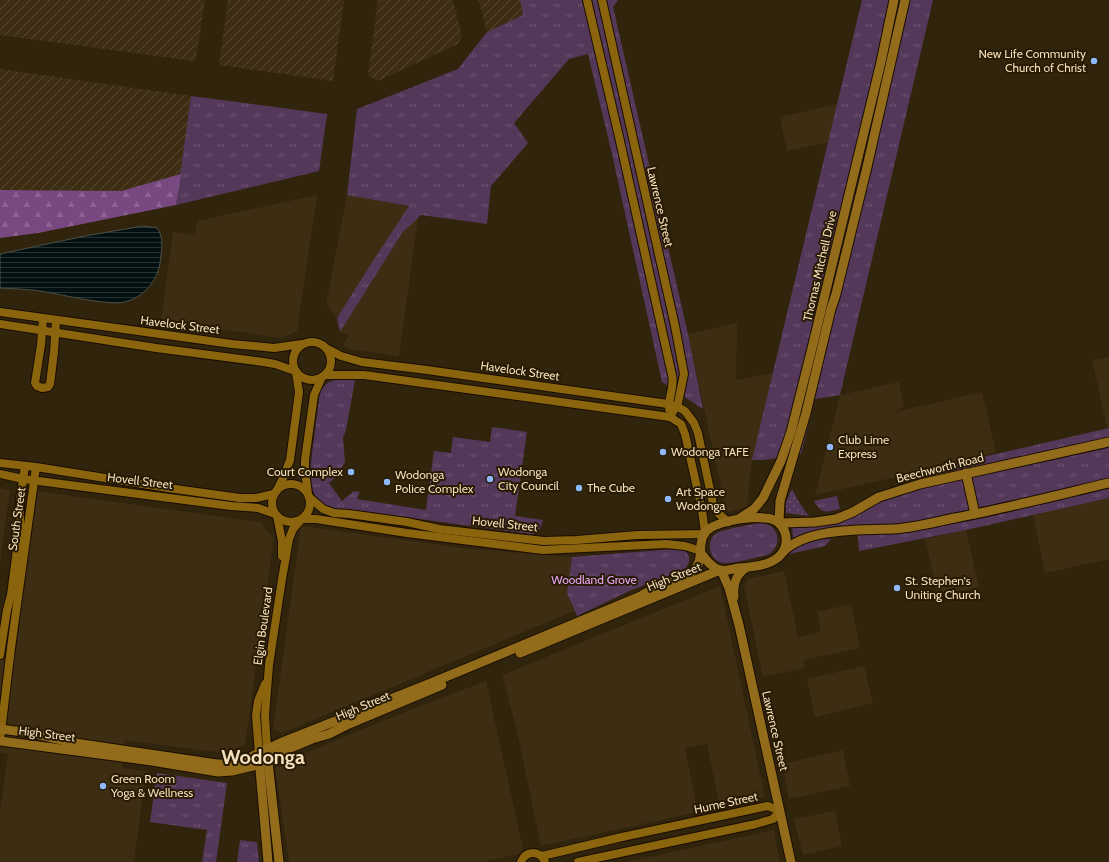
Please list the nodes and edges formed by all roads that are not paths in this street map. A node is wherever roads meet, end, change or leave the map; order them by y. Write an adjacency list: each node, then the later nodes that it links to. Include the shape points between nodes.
1 (587, 0): 6 (street, Lawrence Street)
2 (602, 0): 5 (street, Lawrence Street)
3 (894, 0): 7 (main road, Thomas Mitchell Drive)
4 (905, 0): 8 (main road, Thomas Mitchell Drive)
5 (606, 19): 6 (street); 14 (street, Lawrence Street)
6 (592, 22): 15 (street, Lawrence Street)
7 (881, 62): 8 (main road); 9 (main road, Thomas Mitchell Drive)
8 (891, 65): 10 (main road, Thomas Mitchell Drive)
9 (874, 90): 10 (main road); 11 (main road, Thomas Mitchell Drive)
10 (884, 93): 12 (main road, Thomas Mitchell Drive)
11 (859, 153): 12 (main road); 13 (main road); 16 (main road, Thomas Mitchell Drive)
12 (870, 156): 13 (main road, Thomas Mitchell Drive)
13 (867, 166): 16 (main road, Thomas Mitchell Drive, via 836,294)
14 (661, 264): 15 (street); 33 (street, Lawrence Street, via 684,372 680,393)
15 (648, 267): 33 (street, Lawrence Street, via 673,378)
16 (827, 308): 25 (main road, Thomas Mitchell Drive); 27 (main road, Thomas Mitchell Drive)
17 (0, 312): 18 (street, Havelock Street)
18 (43, 319): 19 (street, Havelock Street); 21 (street)
19 (56, 321): 22 (street); 23 (street, Havelock Street)
20 (0, 324): 21 (street)
21 (42, 331): 22 (street); 22 (street, via 35,381 37,386 42,388 50,384)
22 (56, 333): 28 (street)
23 (232, 344): 24 (street, Havelock Street, via 274,348); 28 (street)
24 (302, 344): 26 (street, via 314,341); 29 (street, via 293,355 292,365)
25 (823, 346): 27 (main road); 54 (main road, Thomas Mitchell Drive, via 780,501)
26 (326, 348): 30 (street, via 331,361 330,368); 31 (street, Havelock Street, via 357,361)
27 (812, 348): 52 (main road, Thomas Mitchell Drive, via 791,432 775,474 759,504 747,514)
28 (230, 357): 29 (street, via 272,363)
29 (296, 372): 30 (street, via 308,380); 46 (street, via 299,392 290,460)
30 (323, 376): 32 (street, via 364,375); 47 (street, via 314,398 305,460)
31 (471, 376): 32 (street); 33 (street, Havelock Street)
32 (470, 390): 34 (street)
33 (672, 405): 34 (street, Lawrence Street); 44 (street, via 685,411 695,426)
34 (670, 418): 48 (street, via 681,424 686,434)
35 (1109, 442): 39 (main road, Beechworth Road)
36 (0, 463): 37 (street, Hovell Street)
37 (25, 466): 38 (street, Hovell Street); 41 (street, South Street)
38 (36, 467): 42 (street, South Street); 45 (street, Hovell Street)
39 (966, 473): 49 (main road); 54 (main road, Beechworth Road, via 887,493 836,519)
40 (0, 474): 41 (street, Hovell Street)
41 (23, 479): 42 (street, Hovell Street); 66 (street, South Street, via 20,527)
42 (34, 480): 45 (street, Hovell Street); 67 (street, South Street)
43 (1109, 483): 49 (main road)
44 (710, 490): 48 (street); 52 (street, via 715,509)
45 (167, 492): 46 (street, Hovell Street, via 245,498); 50 (street, Hovell Street, via 231,506 258,508)
46 (275, 493): 47 (street, via 291,484 302,488); 50 (street, via 272,503)
47 (308, 495): 51 (street, via 309,509); 53 (street, Hovell Street, via 331,513)
48 (701, 505): 56 (street)
49 (975, 514): 61 (main road, via 910,528 864,529 808,537 791,545)
50 (276, 515): 51 (street, via 288,522); 64 (street, Elgin Boulevard, via 282,541)
51 (301, 520): 55 (street, Hovell Street, via 316,519); 64 (street, Elgin Boulevard, via 290,537)
52 (731, 521): 54 (main road, via 764,518); 56 (main road, via 713,526)
53 (408, 522): 55 (street); 57 (street, Hovell Street)
54 (780, 523): 61 (main road, via 786,538 786,545)
55 (407, 533): 57 (street, Hovell Street)
56 (705, 533): 58 (street, Hovell Street); 60 (main road)
57 (442, 534): 58 (street, Hovell Street); 59 (street, Hovell Street)
58 (544, 541): 59 (street)
59 (543, 550): 60 (street, Hovell Street, via 666,544 685,546)
60 (701, 552): 63 (main road); 73 (main road, High Street, via 698,565 690,574)
61 (781, 554): 62 (main road, via 771,562)
62 (747, 567): 63 (main road); 65 (main road, Lawrence Street, via 736,579)
63 (720, 570): 65 (main road, Lawrence Street); 73 (main road, High Street, via 329,734)
64 (282, 579): 70 (street, Elgin Boulevard)
65 (735, 606): 76 (main road, Lawrence Street)
66 (7, 610): 67 (street); 68 (street, South Street)
67 (15, 619): 68 (street); 71 (street, South Street)
68 (4, 627): 69 (street, South Street)
69 (0, 655)
70 (268, 676): 73 (street, Elgin Boulevard, via 264,715); 74 (street, Elgin Boulevard, via 256,713)
71 (1, 729): 72 (street, South Street); 74 (main road, High Street, via 217,764)
72 (0, 740): 74 (main road, High Street, via 218,772 241,769)
73 (268, 754): 74 (main road, High Street); 85 (main road, Elgin Boulevard)
74 (259, 758): 84 (main road, Elgin Boulevard)
75 (753, 809): 76 (street, Hume Street, via 768,806); 77 (street, Hume Street); 78 (street)
76 (780, 811): 78 (street, via 772,819); 87 (main road, Lawrence Street)
77 (688, 823): 79 (street); 80 (street, Hume Street)
78 (756, 824): 79 (street)
79 (692, 837): 81 (street)
80 (600, 843): 81 (street); 82 (street, Hume Street)
81 (603, 856): 86 (street)
82 (543, 859): 83 (street, Hume Street, via 538,854 531,853)
83 (520, 861)
84 (268, 862)
85 (280, 862)
86 (578, 862)
87 (791, 862)

